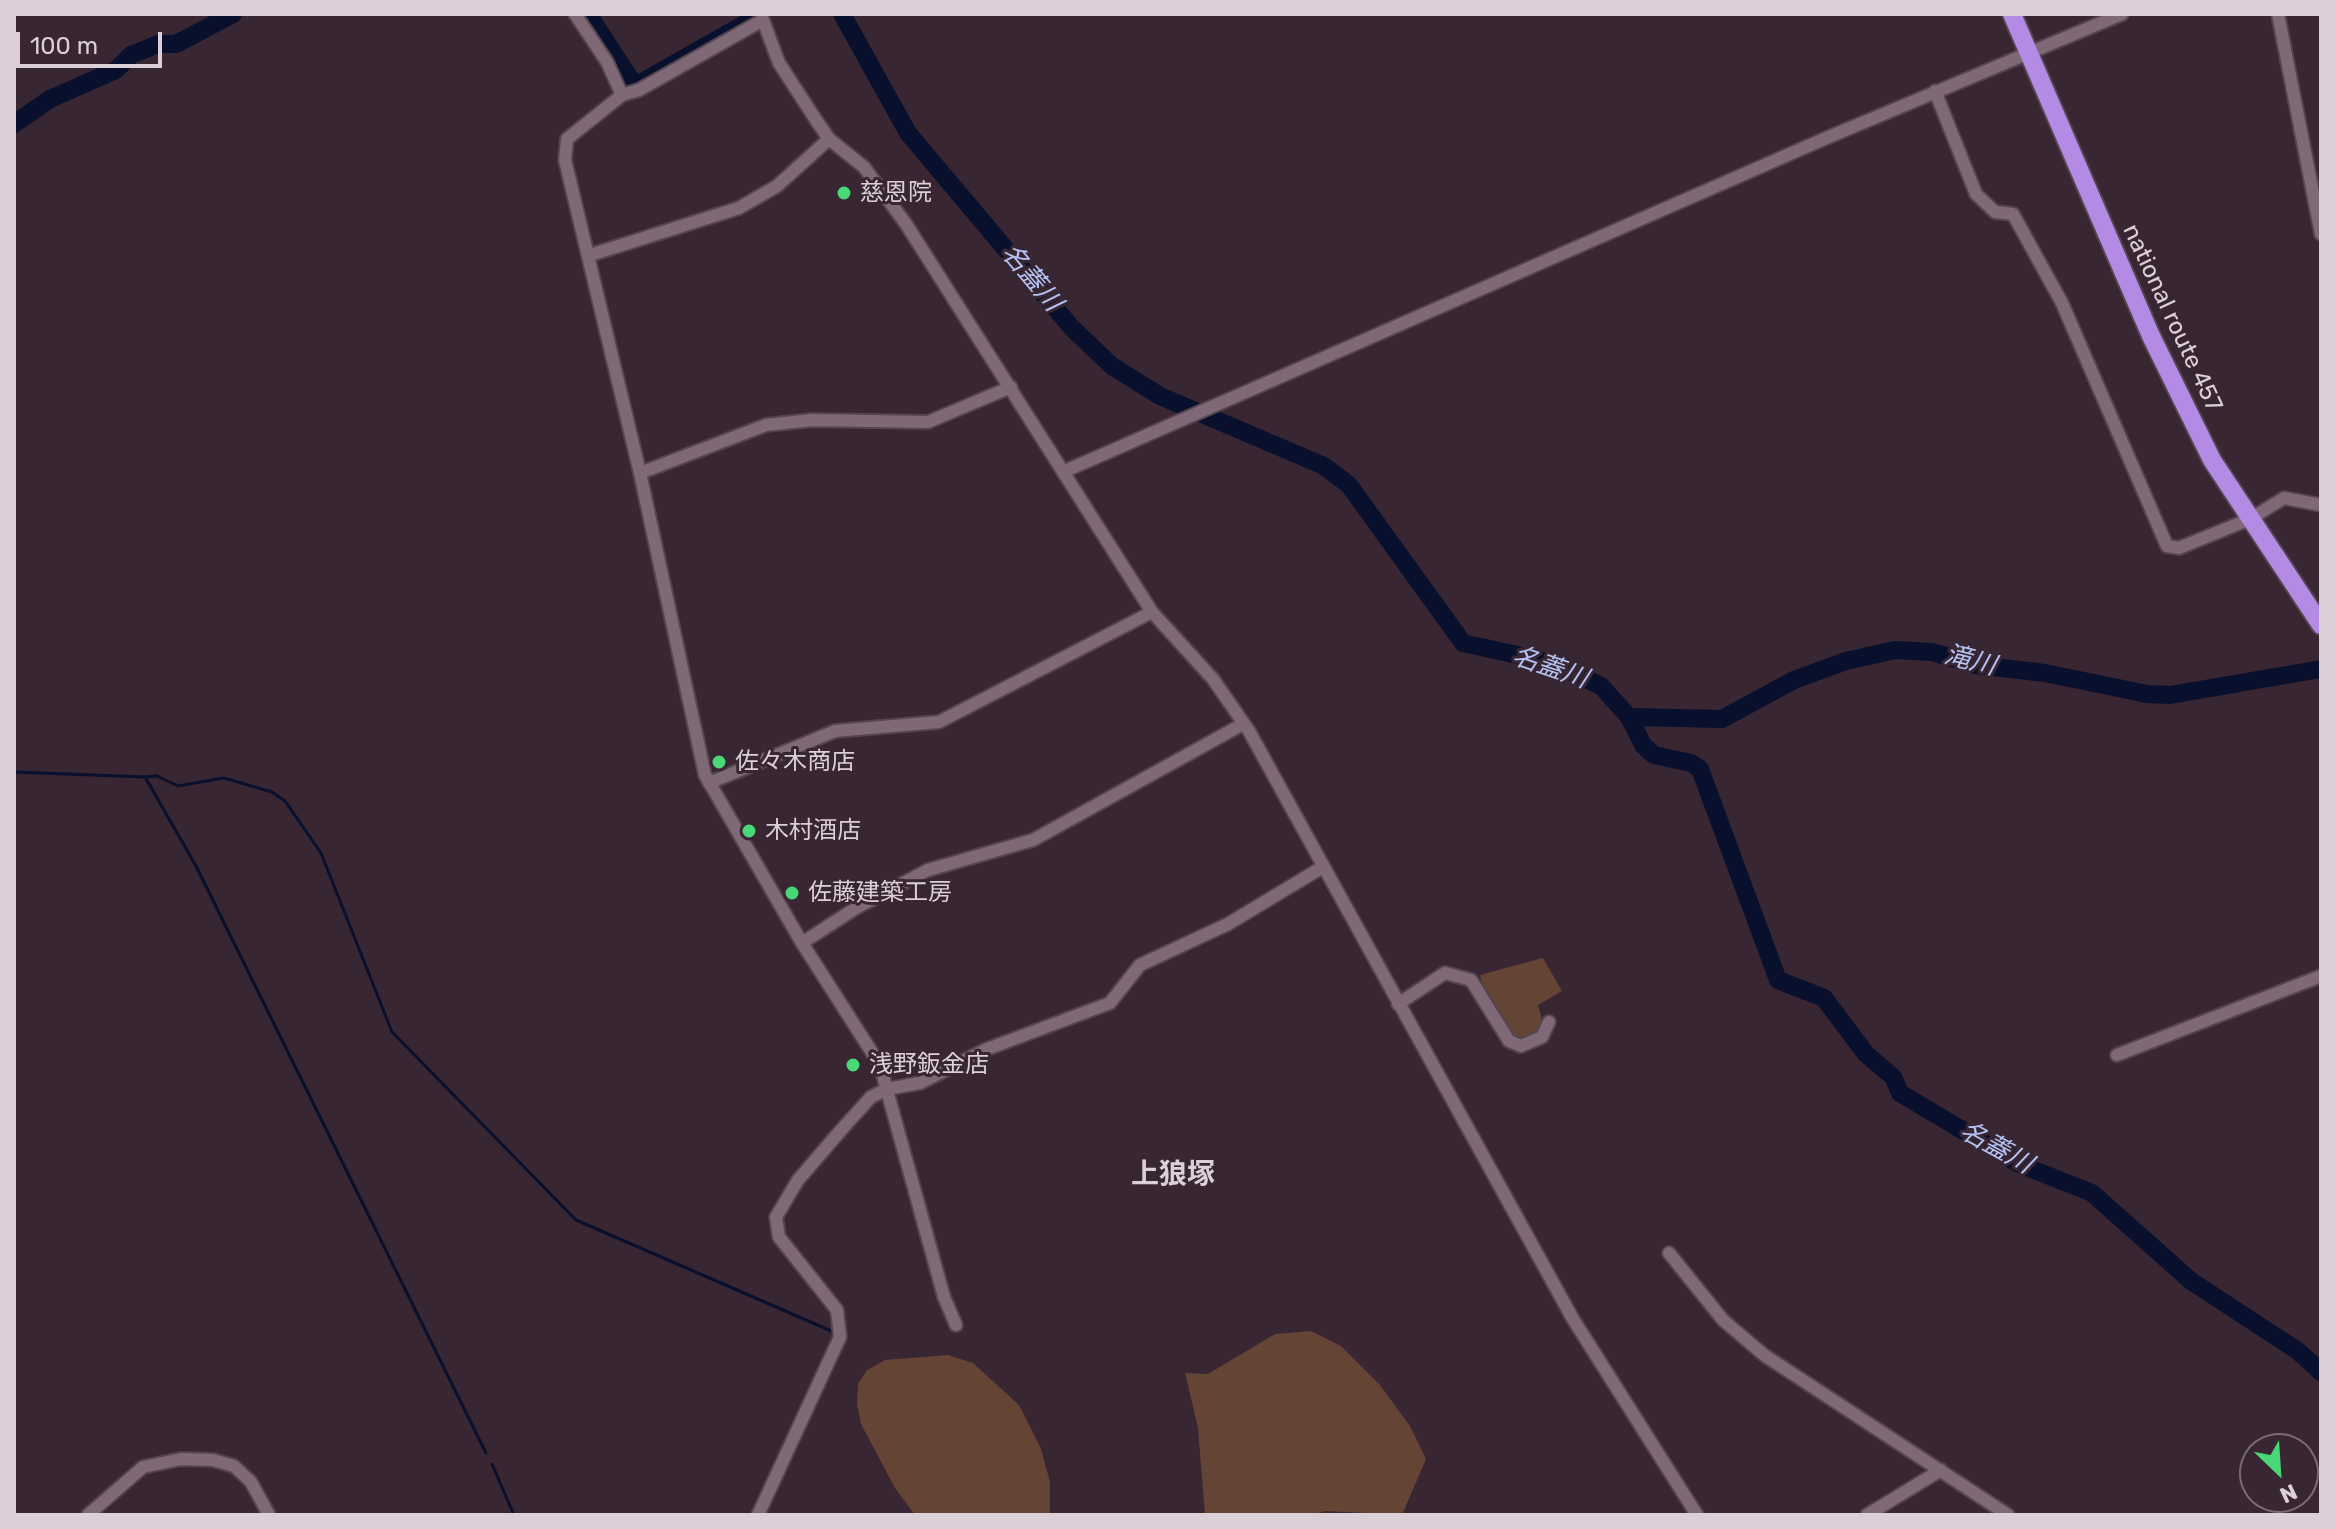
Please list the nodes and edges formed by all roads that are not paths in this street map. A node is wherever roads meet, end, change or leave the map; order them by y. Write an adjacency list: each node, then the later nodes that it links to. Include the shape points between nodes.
1 (575, 14): 7 (street)
2 (2012, 14): 5 (highway, national route 457)
3 (2122, 14): 5 (street)
4 (2278, 14): 9 (street)
5 (2030, 54): 6 (street); 15 (highway, national route 457, via 2151,336 2212,460)
6 (1935, 91): 12 (street); 15 (street, via 1976,194 1995,212 2013,214 2062,303 2167,546 2179,548)
7 (622, 95): 8 (street, via 763,20 779,63); 10 (street, via 567,139 565,160)
8 (829, 139): 10 (street, via 777,186 739,208); 11 (street, via 864,167 888,199)
9 (2321, 234)
10 (590, 255): 13 (street)
11 (1011, 387): 12 (street); 13 (street, via 928,422 812,420 766,425)
12 (1065, 471): 16 (street)
13 (640, 473): 19 (street)
14 (2321, 505): 15 (street, via 2284,498)
15 (2250, 519): 17 (highway, national route 457)
16 (1152, 612): 18 (street, via 1213,679); 19 (street, via 939,722 835,731)
17 (2321, 625)
18 (1243, 724): 20 (street); 21 (street, via 1033,840 928,870)
19 (709, 783): 21 (street)
20 (1321, 868): 23 (street); 26 (street, via 1228,924 1140,965 1110,1003 1096,1011 987,1049 920,1083)
21 (802, 943): 26 (street, via 866,1040)
22 (2321, 976): 25 (street)
23 (1398, 1004): 24 (street, via 1445,973 1471,980 1509,1041 1521,1046 1542,1037); 33 (street, via 1573,1319)
24 (1549, 1022)
25 (2117, 1055)
26 (887, 1089): 28 (street); 32 (street, via 871,1097 842,1129 798,1180 776,1217 779,1237 837,1310 840,1337)
27 (1669, 1253): 29 (street, via 1723,1320 1764,1355)
28 (956, 1325)
29 (1941, 1470): 34 (street); 35 (street)
30 (88, 1515): 31 (street, via 143,1467 181,1459 234,1466 251,1482)
31 (269, 1515)
32 (758, 1515)
33 (1697, 1515)
34 (1867, 1515)
35 (2008, 1515)

